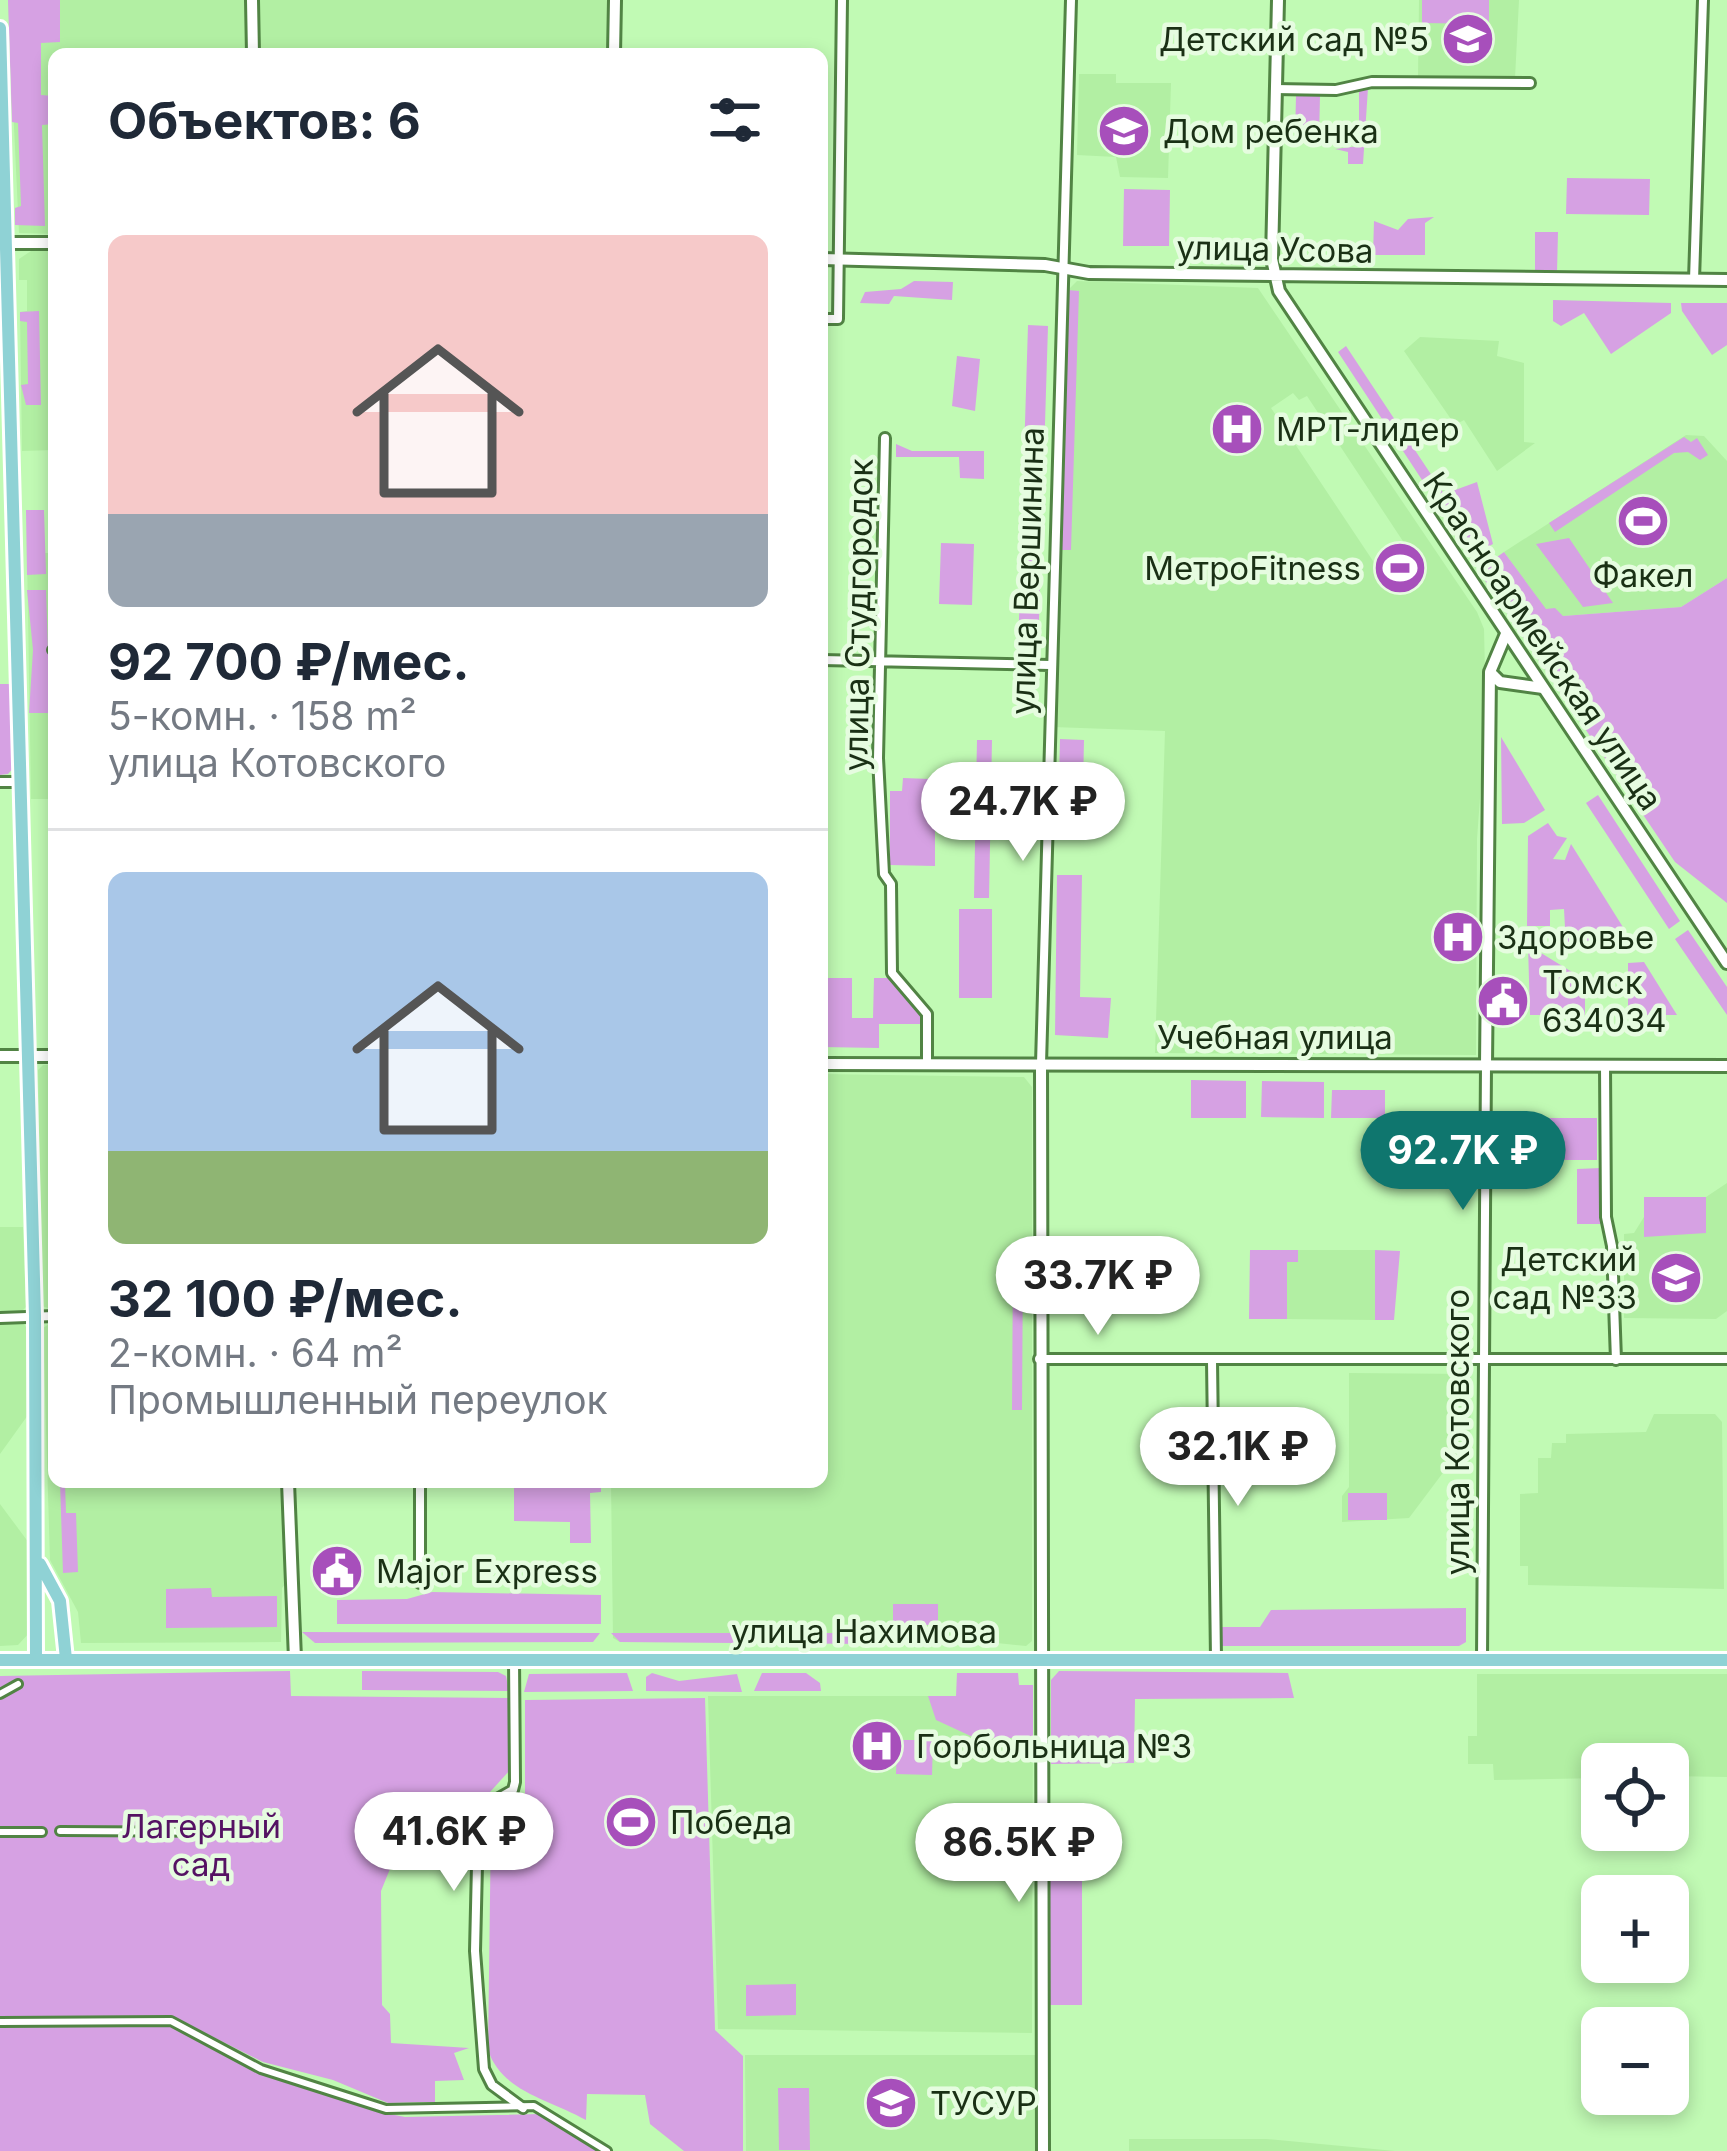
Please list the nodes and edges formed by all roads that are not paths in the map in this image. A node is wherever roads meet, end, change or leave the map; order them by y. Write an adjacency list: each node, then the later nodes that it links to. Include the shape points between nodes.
1 (252, 0): 8 (main road)
2 (615, 0): 9 (main road)
3 (842, 0): 15 (street)
4 (1071, 0): 16 (street, улица Вершинина)
5 (1278, 0): 11 (main road, Красноармейская улица)
6 (1703, 0): 18 (street)
7 (0, 28): 12 (main road)
8 (253, 48)
9 (614, 48)
10 (1530, 83): 11 (street)
11 (1275, 89): 17 (main road, Красноармейская улица)
12 (8, 243): 13 (main road); 22 (main road)
13 (48, 243)
14 (828, 259): 15 (main road, улица Усова)
15 (839, 260): 16 (main road, улица Усова); 20 (street, via 838,319)
16 (1063, 269): 17 (main road, улица Усова); 27 (street, улица Вершинина)
17 (1274, 277): 18 (main road, улица Усова); 24 (main road, Красноармейская улица)
18 (1694, 280): 19 (main road, улица Усова)
19 (1727, 280)
20 (828, 319)
21 (885, 437): 26 (street, улица Студгородок)
22 (16, 534): 23 (main road); 31 (main road)
23 (0, 535)
24 (1506, 634): 28 (main road, улица Котовского); 29 (main road, Красноармейская улица)
25 (828, 660): 26 (street)
26 (880, 661): 27 (street); 38 (street, улица Студгородок, via 879,800 892,974 927,1014)
27 (1050, 665): 37 (street, улица Вершинина)
28 (1490, 672): 29 (main road, via 1500,682); 39 (main road, улица Котовского)
29 (1543, 688): 32 (main road, Красноармейская улица)
30 (0, 782): 31 (street)
31 (22, 782): 33 (main road)
32 (1727, 963)
33 (29, 1056): 34 (main road); 35 (main road); 42 (main road)
34 (48, 1056)
35 (0, 1057)
36 (828, 1064): 38 (main road, Учебная улица)
37 (1040, 1064): 38 (main road, Учебная улица); 39 (main road, Учебная улица); 45 (main road, улица Вершинина)
38 (927, 1065)
39 (1486, 1065): 40 (main road, Учебная улица); 49 (street, улица Котовского)
40 (1605, 1066): 41 (main road, Учебная улица); 47 (street)
41 (1727, 1066)
42 (35, 1316): 43 (street); 44 (street); 52 (main road)
43 (48, 1316)
44 (0, 1318)
45 (1038, 1359): 48 (street); 57 (main road, улица Вершинина)
46 (1727, 1359): 47 (street)
47 (1616, 1360): 49 (street)
48 (1213, 1361): 49 (street); 58 (street)
49 (1484, 1362): 61 (street, улица Котовского)
50 (288, 1488): 60 (main road)
51 (420, 1488): 53 (street)
52 (40, 1563): 54 (main road); 55 (main road)
53 (420, 1582)
54 (62, 1612): 55 (main road, via 48,1621); 59 (main road)
55 (36, 1614): 63 (main road)
56 (514, 1657): 57 (main road, улица Нахимова); 60 (main road, улица Нахимова); 72 (street, via 515,1782 478,1821 475,1951 484,2069)
57 (1040, 1658): 58 (main road, улица Нахимова); 74 (main road, улица Вершинина)
58 (1216, 1658): 61 (main road, улица Нахимова)
59 (65, 1659): 60 (main road, улица Нахимова); 63 (main road, улица Нахимова)
60 (295, 1659)
61 (1482, 1659): 64 (main road, улица Нахимова)
62 (0, 1660): 63 (main road, улица Нахимова)
63 (37, 1660)
64 (1727, 1660)
65 (18, 1684): 66 (street)
66 (0, 1694)
67 (61, 1831): 70 (street)
68 (0, 1832): 69 (street)
69 (42, 1832)
70 (246, 1832)
71 (0, 2022): 72 (street, via 171,2021 261,2068 386,2109)
72 (524, 2108): 73 (street, via 554,2113)
73 (607, 2151)
74 (1043, 2151)

